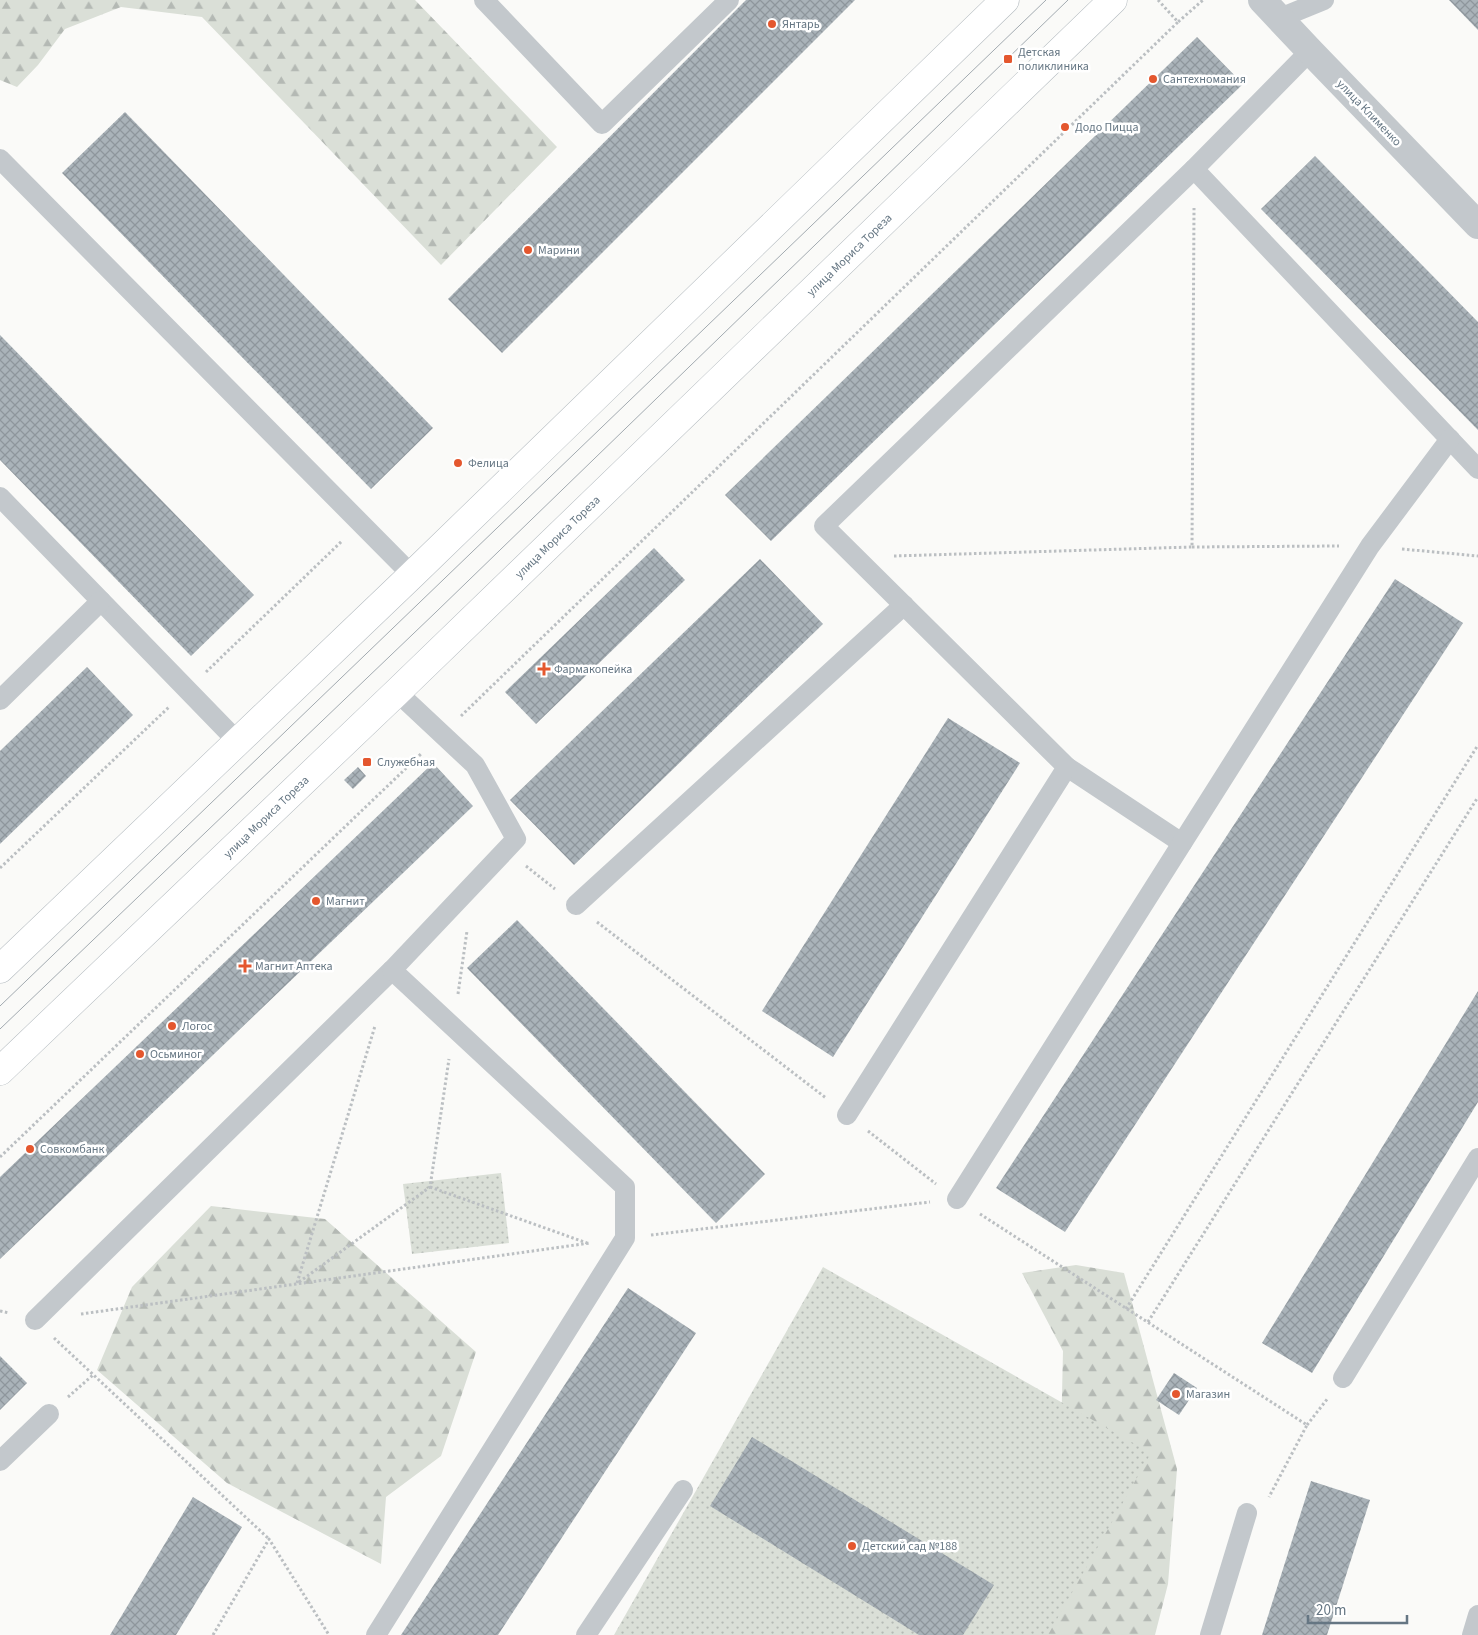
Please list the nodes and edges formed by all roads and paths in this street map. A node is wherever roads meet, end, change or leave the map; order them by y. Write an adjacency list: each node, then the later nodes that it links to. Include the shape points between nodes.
1 (484, 0): 2 (lane, via 602,124)
2 (729, 0)
3 (1005, 0): 18 (street)
4 (1113, 0): 21 (street, улица Мориса Тореза)
5 (1158, 0): 9 (path)
6 (1202, 0): 9 (path)
7 (1324, 0): 8 (lane)
8 (1271, 9): 10 (street, улица Клименко)
9 (1178, 22): 23 (path)
10 (1310, 51): 12 (lane); 13 (street, улица Клименко)
11 (0, 159): 18 (lane)
12 (1194, 169): 14 (lane); 17 (lane, via 824,526); 17 (path, via 1192,547)
13 (1478, 225)
14 (1450, 440): 15 (lane); 28 (lane, via 1370,546)
15 (1478, 469)
16 (0, 498): 19 (lane)
17 (856, 558): 20 (lane)
18 (412, 576): 24 (street)
19 (101, 601): 22 (lane); 24 (lane)
20 (904, 605): 26 (lane); 31 (lane)
21 (397, 692): 23 (lane); 36 (street, улица Мориса Тореза)
22 (0, 700)
23 (442, 734): 29 (lane, via 475,765 516,839); 38 (path)
24 (238, 742): 32 (street)
25 (1478, 745): 45 (path)
26 (1067, 767): 28 (lane); 37 (lane)
27 (1478, 796): 48 (path)
28 (1182, 843): 41 (lane)
29 (505, 850): 30 (lane); 31 (path)
30 (474, 883): 33 (lane); 35 (path)
31 (576, 905): 37 (path)
32 (0, 970)
33 (392, 970): 35 (lane); 47 (lane)
34 (377, 1018): 44 (path)
35 (453, 1028): 40 (path); 42 (lane, via 625,1187)
36 (0, 1071)
37 (847, 1115): 41 (path)
38 (0, 1157)
39 (1478, 1158): 50 (lane)
40 (430, 1187): 43 (path); 44 (path)
41 (957, 1199): 42 (path); 45 (path)
42 (625, 1238): 43 (path); 60 (lane)
43 (588, 1243): 44 (path)
44 (296, 1284): 47 (path)
45 (1126, 1309): 48 (path)
46 (0, 1311): 47 (path)
47 (35, 1320): 49 (path)
48 (1148, 1322): 52 (path)
49 (93, 1375): 51 (path); 56 (path)
50 (1343, 1378): 52 (path)
51 (49, 1414): 53 (lane)
52 (1307, 1425): 55 (path, via 1269,1497)
53 (0, 1461)
54 (683, 1490): 61 (lane)
55 (1247, 1513): 62 (lane)
56 (269, 1539): 58 (path); 59 (path)
57 (1478, 1615): 63 (lane)
58 (213, 1635)
59 (329, 1635)
60 (376, 1635)
61 (586, 1635)
62 (1210, 1635)
63 (1472, 1635)

